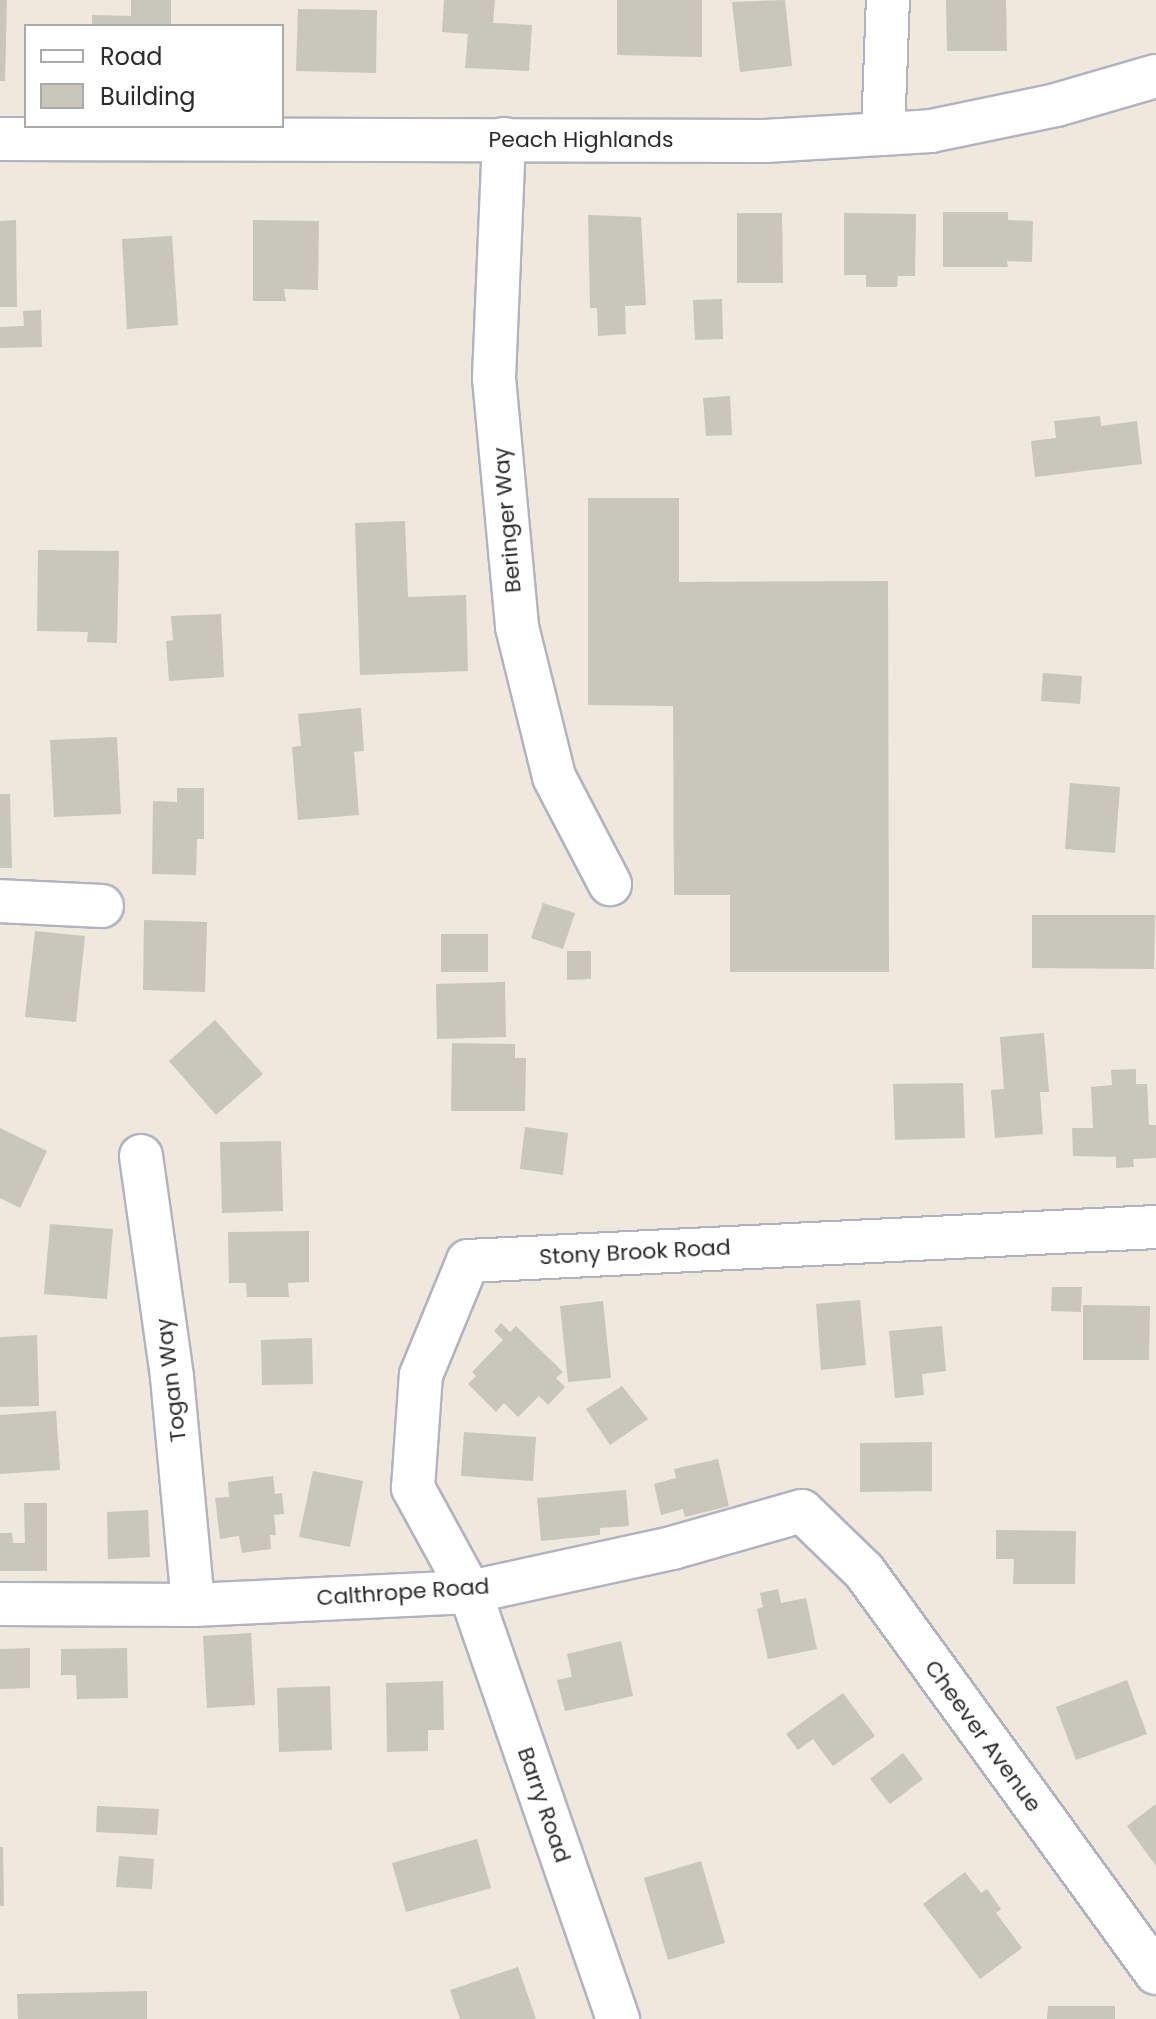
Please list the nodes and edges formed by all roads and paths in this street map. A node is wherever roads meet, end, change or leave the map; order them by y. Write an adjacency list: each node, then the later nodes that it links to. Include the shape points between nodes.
1 (888, 0): 3 (street)
2 (1156, 76): 3 (street, Peach Highlands, via 1056,105 931,131)
3 (883, 134): 5 (street, Peach Highlands, via 765,141)
4 (0, 139): 5 (street, Peach Highlands)
5 (504, 139): 6 (street, Beringer Way, via 494,378 517,627 554,777)
6 (610, 884)
7 (0, 901): 8 (street)
8 (102, 906)
9 (141, 1156): 14 (street, Togan Way, via 172,1377)
10 (1156, 1227): 12 (street, Stony Brook Road, via 468,1261 421,1375 413,1488)
11 (798, 1512): 12 (street, Calthrope Road, via 672,1548); 15 (street, Cheever Avenue, via 864,1571)
12 (470, 1592): 14 (street, Calthrope Road); 16 (street, Barry Road)
13 (0, 1604): 14 (street, Calthrope Road)
14 (193, 1605)
15 (1156, 1973)
16 (618, 2019)

